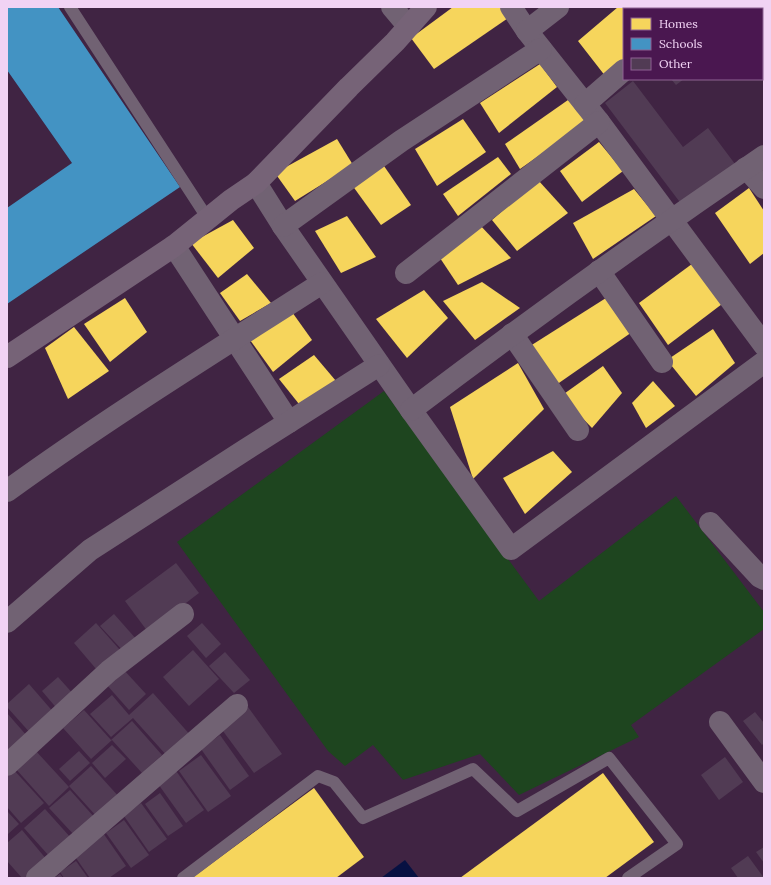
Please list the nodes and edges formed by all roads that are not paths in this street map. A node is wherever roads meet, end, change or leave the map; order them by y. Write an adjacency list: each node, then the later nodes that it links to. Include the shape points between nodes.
1 (70, 7): 16 (lane)
2 (392, 7): 6 (street)
3 (426, 7): 6 (street)
4 (511, 7): 7 (street)
5 (558, 7): 7 (street)
6 (408, 26): 14 (street)
7 (528, 31): 8 (street)
8 (541, 48): 10 (street); 18 (street, via 401,141)
9 (623, 71): 10 (street)
10 (585, 104): 11 (street)
11 (599, 122): 17 (street); 21 (street)
12 (764, 156): 13 (street)
13 (746, 168): 15 (street); 17 (street)
14 (256, 183): 16 (street); 18 (street)
15 (764, 188)
16 (208, 219): 19 (street)
17 (672, 220): 20 (street); 25 (street)
18 (283, 226): 22 (street)
19 (174, 246): 24 (street); 26 (street)
20 (600, 271): 23 (street); 27 (street)
21 (406, 273)
22 (322, 283): 24 (street); 29 (street)
23 (512, 334): 30 (street); 32 (street)
24 (234, 339): 31 (street); 33 (street, via 54,457)
25 (764, 344)
26 (7, 356)
27 (662, 362)
28 (764, 362): 30 (street, via 511,549)
29 (380, 365): 30 (street); 31 (street)
30 (411, 410)
31 (289, 422): 37 (street, via 90,550)
32 (578, 430)
33 (7, 491)
34 (710, 523): 35 (street, via 760,578)
35 (764, 579)
36 (183, 614): 40 (street, via 109,671)
37 (7, 622)
38 (237, 705): 42 (street)
39 (720, 722): 41 (street)
40 (7, 764)
41 (764, 782)
42 (37, 878)
43 (183, 878): 44 (lane, via 318,776 334,782 363,818 473,769 517,811 609,758 677,844)
44 (628, 878)

